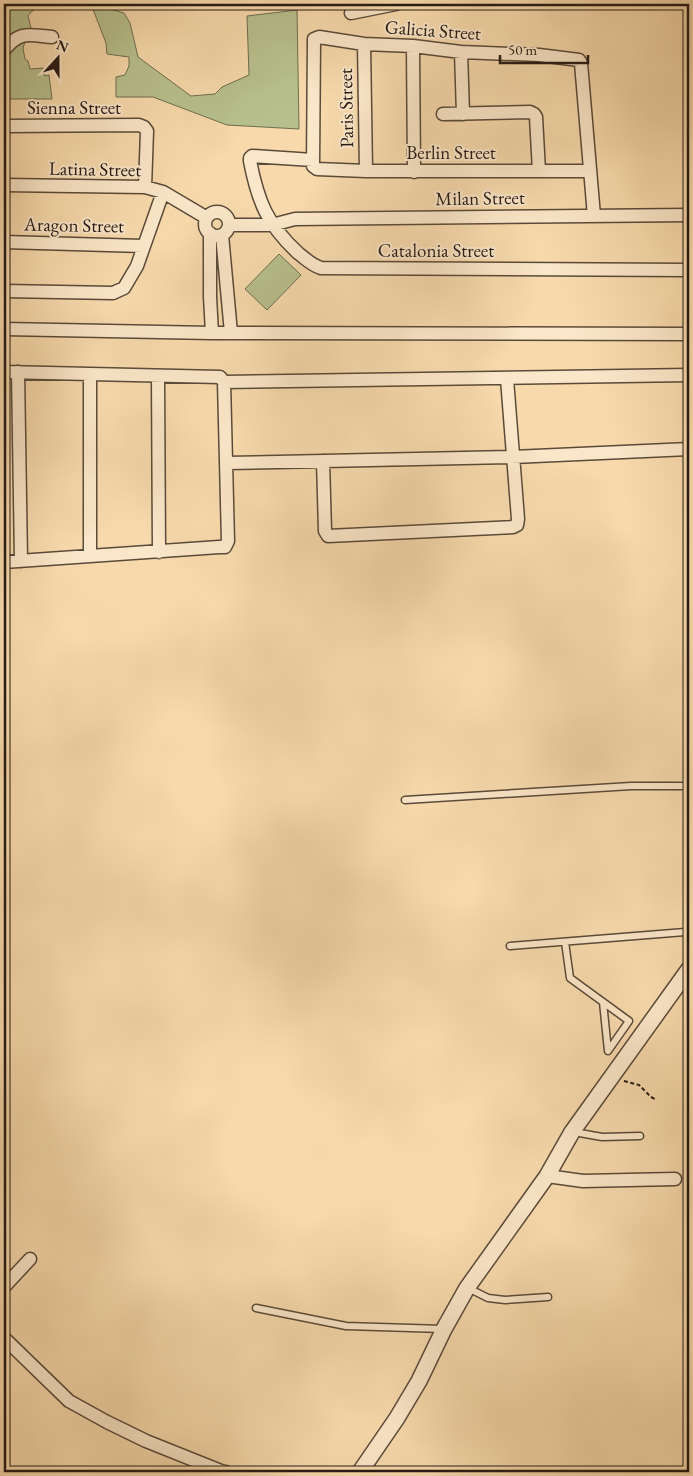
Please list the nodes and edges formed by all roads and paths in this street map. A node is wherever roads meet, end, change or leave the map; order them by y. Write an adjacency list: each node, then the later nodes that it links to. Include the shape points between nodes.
1 (396, 4): 2 (street)
2 (351, 13)
3 (52, 37): 6 (street, via 18,36)
4 (364, 44): 5 (street, Galicia Street); 12 (street, Galicia Street, via 314,39); 13 (street, Paris Street)
5 (413, 46): 7 (street, Galicia Street); 16 (street)
6 (4, 50)
7 (461, 52): 9 (street); 15 (street, Galicia Street, via 579,60)
8 (443, 114): 9 (street)
9 (463, 114): 14 (street, via 534,114)
10 (4, 126): 18 (street, Sienna Street, via 144,127)
11 (250, 158): 12 (street, Berlin Street); 23 (street, Catalonia Street, via 255,188)
12 (313, 163): 13 (street, Berlin Street, via 317,170)
13 (366, 171): 16 (street, Berlin Street)
14 (540, 171): 15 (street, Berlin Street); 16 (street, Berlin Street)
15 (590, 171): 21 (street, Galicia Street)
16 (414, 172)
17 (4, 186): 18 (street, Latina Street)
18 (145, 187): 19 (street, Latina Street)
19 (163, 192): 22 (street, Latina Street); 26 (street)
20 (689, 215): 21 (street, Milan Street)
21 (594, 216): 23 (street, Milan Street, via 295,219)
22 (207, 218): 24 (street, via 206,226); 24 (street, via 221,212 227,217)
23 (272, 225): 24 (street, Milan Street); 27 (street, Catalonia Street, via 310,263 321,268)
24 (220, 231): 28 (street); 29 (street)
25 (4, 242): 26 (street, Aragon Street)
26 (143, 246): 30 (street, via 137,266 124,288 113,293)
27 (689, 270)
28 (226, 282): 29 (street); 31 (street)
29 (210, 284): 32 (street)
30 (4, 291)
31 (228, 310): 32 (street); 35 (street)
32 (211, 311): 34 (street)
33 (4, 329): 34 (street)
34 (212, 333): 35 (street)
35 (231, 333): 36 (street)
36 (689, 334)
37 (4, 372): 38 (street)
38 (18, 372): 39 (street); 50 (street)
39 (90, 374): 41 (street); 49 (street)
40 (689, 375): 42 (street)
41 (158, 376): 43 (street, via 218,376); 48 (street)
42 (507, 378): 43 (street); 45 (street)
43 (224, 382): 47 (street)
44 (689, 448): 45 (street)
45 (513, 456): 46 (street); 46 (street, via 518,520 513,527 330,536 325,531)
46 (323, 461): 47 (street)
47 (227, 463): 48 (street, via 228,544 219,548)
48 (159, 552): 49 (street)
49 (90, 556): 50 (street)
50 (21, 561): 51 (street)
51 (4, 562)
52 (682, 786): 53 (lane, via 632,786)
53 (405, 800)
54 (689, 933): 55 (lane)
55 (565, 942): 56 (lane); 58 (lane, via 570,978)
56 (510, 946)
57 (689, 969): 59 (street)
58 (603, 1002): 58 (lane, via 629,1021 608,1051 604,1012)
59 (612, 1077): 60 (path, via 639,1085); 61 (street)
60 (655, 1099)
61 (572, 1132): 62 (lane, via 602,1137); 63 (street)
62 (640, 1136)
63 (547, 1176): 64 (street, via 583,1181); 67 (street)
64 (675, 1179)
65 (30, 1259): 66 (street)
66 (4, 1287)
67 (467, 1288): 68 (lane, via 488,1298 505,1300); 70 (street)
68 (548, 1297)
69 (256, 1308): 70 (lane, via 346,1326)
70 (444, 1329): 72 (street, via 419,1381)
71 (4, 1338): 73 (street, via 69,1401 146,1441)
72 (364, 1471)
73 (223, 1472)

